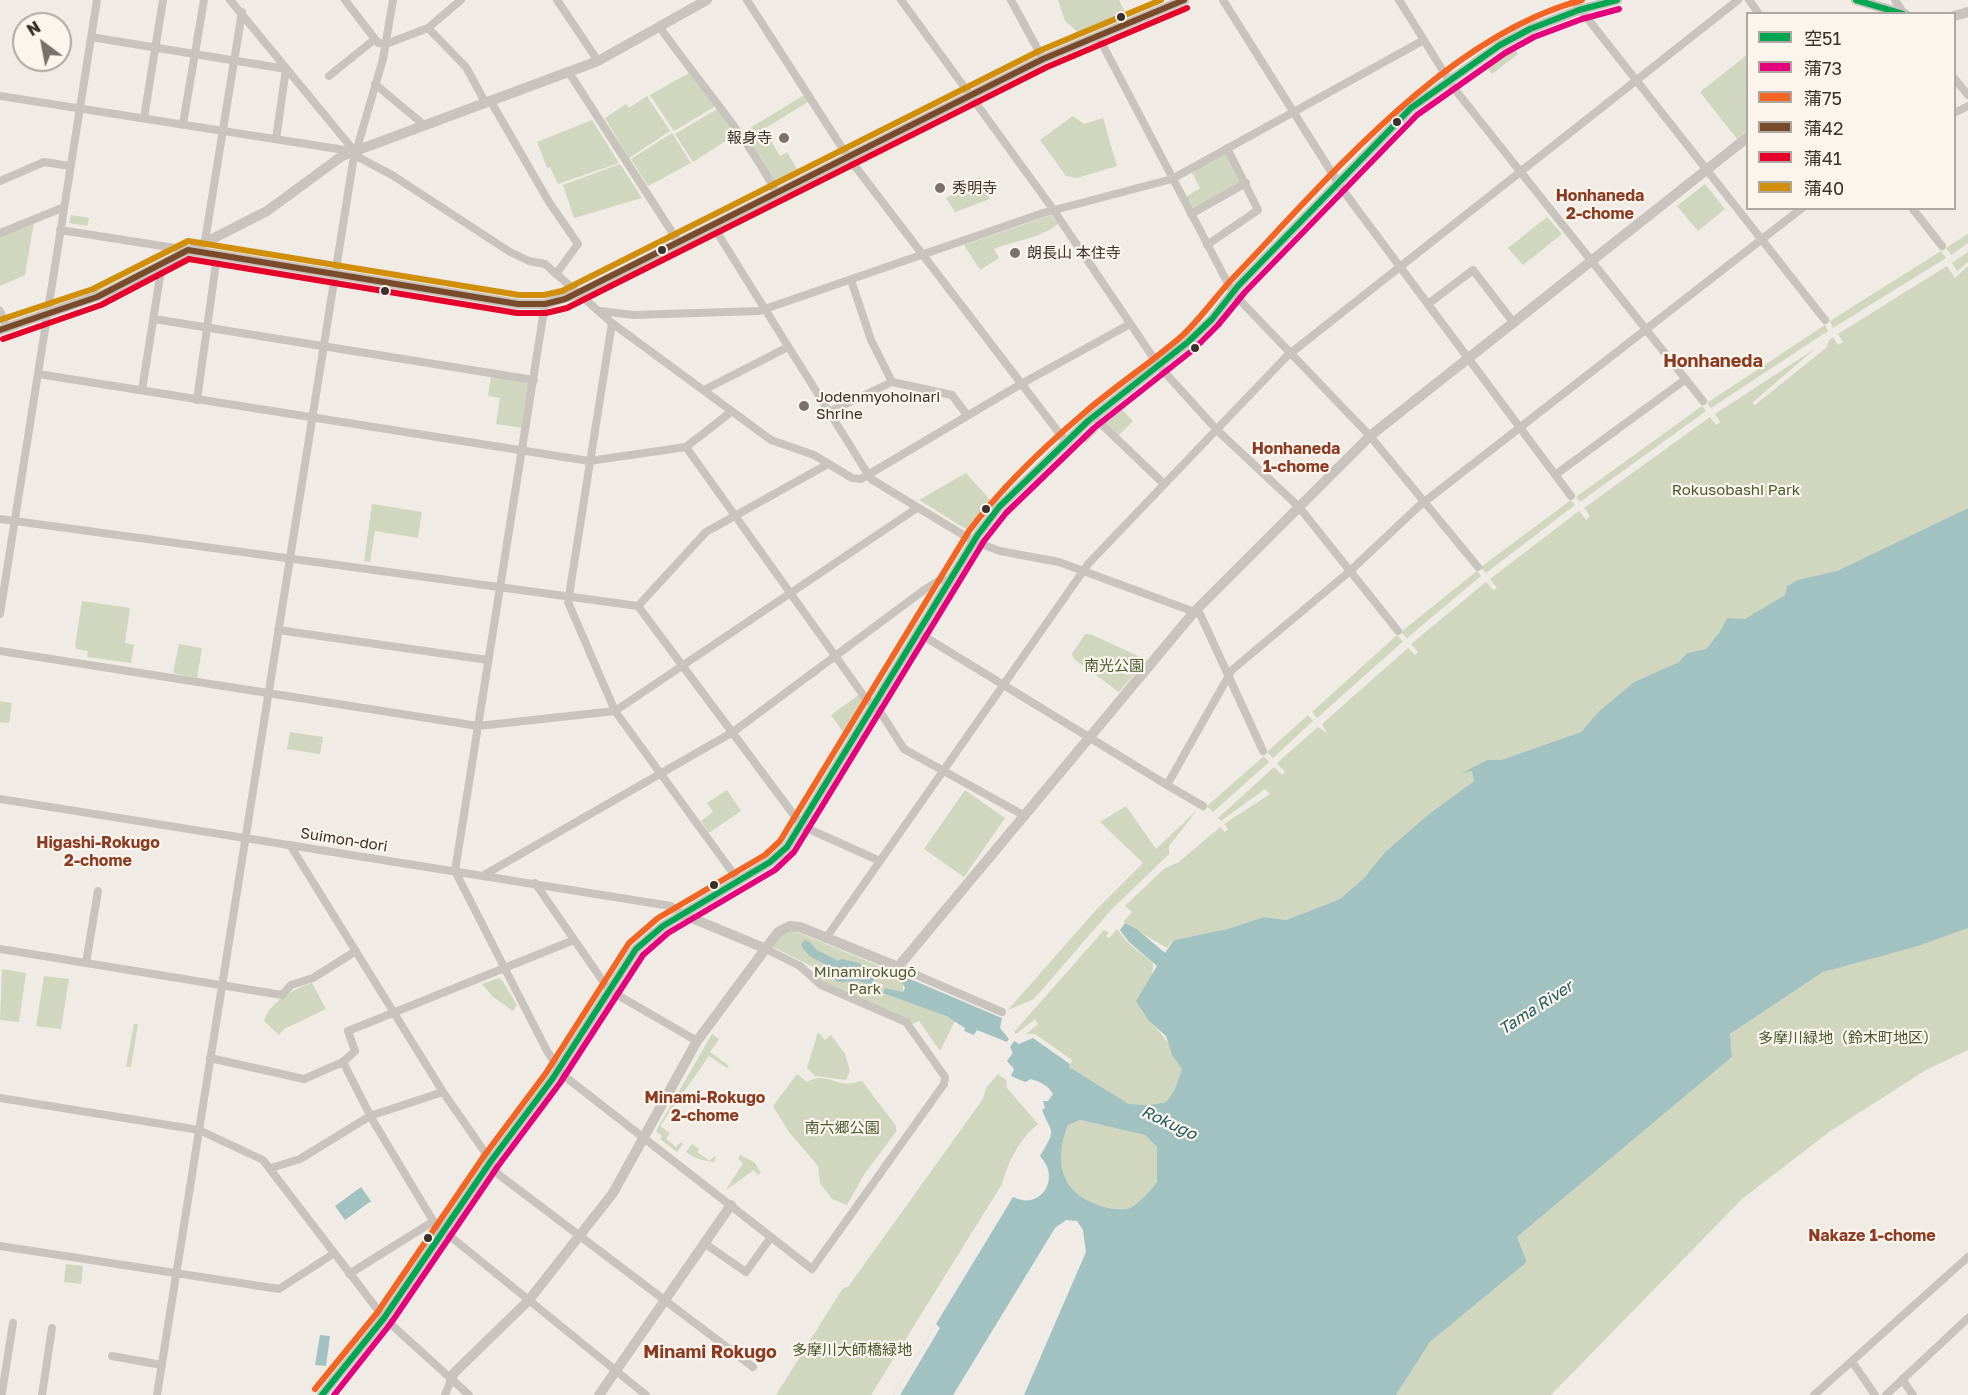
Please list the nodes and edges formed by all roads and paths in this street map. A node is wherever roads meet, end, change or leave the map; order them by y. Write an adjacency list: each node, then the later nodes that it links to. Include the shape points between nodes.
1 (97, 0): 26 (street)
2 (163, 0): 30 (street)
3 (204, 0): 31 (street)
4 (230, 0): 21 (street)
5 (345, 0): 29 (street, via 378,43)
6 (393, 0): 29 (street)
7 (461, 0): 24 (street)
8 (557, 0): 34 (street)
9 (707, 0): 23 (street)
10 (747, 0): 56 (street)
11 (914, 0): 19 (street)
12 (1011, 0): 33 (street)
13 (1184, 0): 25 (street)
14 (1223, 0): 47 (street)
15 (1399, 0): 27 (street)
16 (1617, 0): 20 (street)
17 (1738, 0): 40 (street)
18 (1856, 0): 22 (street)
19 (904, 3): 42 (street)
20 (1576, 5): 38 (street, via 1500,45); 40 (street)
21 (242, 12): 32 (street); 35 (street)
22 (1900, 12)
23 (659, 26): 34 (street); 64 (street, via 687,68 713,96)
24 (428, 28): 29 (street); 45 (street, via 466,67)
25 (1098, 36): 33 (street); 60 (street)
26 (91, 37): 30 (street); 46 (street)
27 (1424, 40): 38 (street); 47 (street)
28 (370, 43): 37 (street)
29 (386, 44): 41 (street)
30 (155, 46): 31 (street); 48 (street)
31 (195, 52): 32 (street); 49 (street)
32 (235, 59): 35 (street); 51 (street)
33 (1043, 59): 42 (street)
34 (598, 61): 36 (street)
35 (286, 69): 52 (street); 55 (street)
36 (567, 71): 45 (street); 75 (street)
37 (329, 76)
38 (1448, 80): 59 (street); 62 (street, via 1397,121)
39 (1956, 80): 43 (street)
40 (1636, 81): 58 (street); 59 (street)
41 (375, 84): 50 (street); 55 (street)
42 (970, 95): 56 (street); 68 (street)
43 (1968, 95)
44 (0, 96): 46 (street)
45 (488, 101): 50 (street); 84 (street, via 578,244)
46 (79, 108): 48 (street); 57 (street)
47 (1293, 111): 54 (street); 62 (street)
48 (144, 118): 49 (street)
49 (183, 124): 51 (street)
50 (424, 125): 55 (street)
51 (223, 131): 52 (street); 74 (street)
52 (276, 139): 55 (street)
53 (1746, 139): 58 (street)
54 (1227, 148): 60 (street); 63 (street)
55 (356, 152): 74 (street, via 337,159 267,211); 84 (street, via 510,252 545,264); 85 (street)
56 (848, 158): 64 (street); 80 (street)
57 (70, 166): 61 (street, via 44,162); 65 (street)
58 (1706, 170): 73 (street); 81 (street)
59 (1521, 172): 81 (street); 83 (street)
60 (1172, 178): 68 (street); 69 (street)
61 (0, 181)
62 (1338, 182): 83 (street); 88 (street)
63 (1246, 183): 69 (street); 76 (street, via 1258,210)
64 (777, 194): 70 (street)
65 (62, 208): 71 (street); 72 (street)
66 (1800, 210): 73 (street)
67 (1914, 210): 77 (street)
68 (1053, 211): 80 (street); 99 (street)
69 (1191, 214): 76 (street)
70 (713, 226): 75 (street); 91 (street)
71 (60, 230): 78 (street); 94 (street)
72 (0, 233)
73 (1762, 240): 96 (street); 102 (street)
74 (205, 241): 78 (street)
75 (679, 243): 87 (street)
76 (1208, 245): 88 (street)
77 (1942, 246)
78 (188, 250): 79 (street); 82 (street)
79 (217, 256): 85 (street); 100 (street)
80 (924, 256): 86 (street); 112 (street)
81 (1591, 261): 97 (street); 102 (street)
82 (162, 264): 94 (street, via 106,293); 95 (street)
83 (1401, 267): 90 (street); 105 (street)
84 (556, 274): 87 (street)
85 (335, 275): 89 (street, via 518,304); 103 (street)
86 (851, 280): 91 (street); 111 (street, via 871,340)
87 (580, 292): 89 (street); 93 (street)
88 (1233, 293): 105 (street); 107 (street, via 1212,319)
89 (545, 304): 110 (street)
90 (1428, 304): 97 (street, via 1473,270); 106 (street)
91 (764, 309): 93 (street, via 633,315); 104 (street)
92 (0, 310): 101 (street)
93 (600, 311): 98 (street)
94 (46, 315): 101 (street); 108 (street)
95 (153, 319): 100 (street); 113 (street)
96 (1825, 320)
97 (1513, 322): 106 (street)
98 (612, 323): 114 (street); 128 (street)
99 (1130, 324): 107 (street); 112 (street)
100 (206, 327): 103 (street); 115 (street)
101 (4, 329)
102 (1646, 329): 109 (street); 122 (street)
103 (322, 345): 110 (street); 121 (street)
104 (788, 347): 114 (street); 118 (street)
105 (1291, 352): 123 (street); 124 (street)
106 (1468, 358): 122 (street); 124 (street)
107 (1159, 366): 120 (street); 123 (street)
108 (38, 374): 113 (street); 139 (street)
109 (1686, 379): 116 (street); 131 (street)
110 (534, 380): 127 (street)
111 (892, 382): 118 (street); 119 (street, via 952,395)
112 (1021, 384): 119 (street); 125 (street)
113 (142, 390): 115 (street)
114 (704, 390): 117 (street)
115 (197, 400): 121 (street)
116 (1703, 401)
117 (731, 412): 126 (street); 129 (street, via 771,440)
118 (829, 412): 130 (street)
119 (967, 416): 130 (street)
120 (1094, 417): 125 (street); 132 (street)
121 (312, 419): 127 (street); 141 (street)
122 (1519, 426): 131 (street); 134 (street)
123 (1217, 430): 132 (street); 135 (street)
124 (1370, 436): 134 (street); 135 (street)
125 (1066, 442): 140 (street, via 999,507)
126 (686, 447): 128 (street); 137 (street)
127 (522, 451): 128 (street); 146 (street)
128 (589, 461): 148 (street)
129 (828, 464): 130 (street, via 857,480); 137 (street)
130 (867, 473): 136 (street)
131 (1555, 475): 133 (street)
132 (1164, 484): 144 (street)
133 (1571, 496)
134 (1424, 502): 142 (street); 143 (street)
135 (1299, 507): 143 (street); 150 (street)
136 (917, 508): 140 (street); 147 (street)
137 (735, 515): 147 (street); 149 (street, via 706,532)
138 (0, 519): 139 (street)
139 (14, 522): 141 (street); 151 (street)
140 (973, 541): 144 (street, via 1000,551 1059,562); 145 (street)
141 (290, 558): 146 (street); 152 (street)
142 (1478, 567)
143 (1350, 571): 153 (street); 159 (street)
144 (1083, 572): 150 (street); 160 (street)
145 (948, 582): 154 (street); 156 (street, via 941,579)
146 (500, 587): 148 (street); 157 (street)
147 (791, 592): 156 (street); 158 (street)
148 (568, 595): 149 (street); 163 (street)
149 (638, 606): 158 (street)
150 (1194, 612): 159 (street, via 1200,614); 166 (street)
151 (0, 614)
152 (278, 630): 157 (street); 161 (street)
153 (1398, 631)
154 (917, 632): 160 (street); 162 (street)
155 (0, 651): 161 (street)
156 (835, 654): 162 (street); 165 (street)
157 (488, 660): 164 (street)
158 (684, 667): 163 (street); 165 (street)
159 (1228, 675): 167 (street); 170 (street)
160 (1005, 685): 166 (street); 168 (street)
161 (268, 693): 164 (street); 175 (street)
162 (873, 704): 168 (street, via 904,749); 174 (street)
163 (615, 711): 164 (street); 169 (street)
164 (478, 726): 178 (street)
165 (733, 732): 169 (street); 174 (street)
166 (1089, 737): 170 (street); 173 (street)
167 (1263, 751)
168 (943, 771): 173 (street); 177 (street)
169 (662, 773): 179 (street); 180 (street)
170 (1167, 785): 172 (street)
171 (0, 799): 175 (street, Suimon-dori)
172 (1203, 806)
173 (1025, 816): 191 (street)
174 (802, 826): 177 (street); 180 (street, via 770,862)
175 (245, 838): 176 (street, Suimon-dori); 192 (street)
176 (290, 845): 178 (street, Suimon-dori); 188 (street)
177 (880, 861): 184 (street)
178 (455, 871): 179 (street, Suimon-dori); 190 (street)
179 (484, 875): 181 (street, Suimon-dori)
180 (738, 880): 183 (street)
181 (536, 882): 183 (street, Suimon-dori, via 671,906); 185 (street)
182 (98, 891): 189 (street)
183 (682, 914): 186 (street); 193 (street, via 636,949)
184 (826, 938): 186 (street, via 790,926 778,932); 191 (street)
185 (574, 940): 190 (street); 193 (street)
186 (764, 948): 196 (street); 211 (street, via 800,966 820,985 906,1022 945,1077 944,1084 812,1269)
187 (0, 949): 189 (street)
188 (356, 951): 192 (street, via 313,978 291,985 282,995); 194 (street)
189 (86, 963): 192 (street)
190 (505, 968): 194 (street); 199 (street)
191 (898, 968): 195 (street)
192 (221, 983): 197 (street)
193 (609, 990): 196 (street); 199 (street)
194 (395, 1011): 198 (street, via 348,1031 355,1051); 200 (street)
195 (1002, 1012)
196 (697, 1041): 204 (street)
197 (210, 1058): 198 (street, via 304,1079); 203 (street)
198 (343, 1062): 202 (street)
199 (558, 1069): 204 (street); 205 (street)
200 (443, 1092): 202 (street); 205 (street)
201 (0, 1098): 203 (street)
202 (370, 1116): 206 (street, via 300,1159); 208 (street)
203 (199, 1130): 206 (street, via 252,1154); 216 (street)
204 (642, 1136): 207 (street); 210 (street, via 613,1193)
205 (491, 1161): 209 (street); 210 (street, via 494,1171)
206 (271, 1168): 214 (street)
207 (731, 1205): 211 (street); 212 (street)
208 (434, 1221): 209 (street); 217 (street)
209 (443, 1230): 218 (street); 220 (street)
210 (580, 1236): 218 (street); 219 (street)
211 (771, 1237): 212 (street, via 746,1272)
212 (705, 1244): 219 (street)
213 (0, 1246): 216 (street)
214 (333, 1254): 216 (street, via 279,1289); 217 (street)
215 (1966, 1262): 225 (street)
216 (176, 1274): 226 (street)
217 (349, 1274): 220 (street)
218 (529, 1300): 228 (street); 230 (street, via 454,1373)
219 (665, 1300): 227 (street); 228 (street)
220 (384, 1318): 230 (street); 235 (street)
221 (1968, 1318): 229 (street)
222 (14, 1323): 231 (street)
223 (52, 1328): 233 (street)
224 (112, 1356): 226 (street)
225 (1853, 1363): 240 (street); 241 (street)
226 (162, 1365): 234 (street)
227 (753, 1366)
228 (616, 1371): 238 (street); 239 (street)
229 (1902, 1379): 242 (street); 243 (street)
230 (452, 1380): 236 (street); 237 (street)
231 (1, 1393): 232 (street)
232 (11, 1395)
233 (42, 1395)
234 (157, 1395)
235 (322, 1395)
236 (445, 1395)
237 (469, 1395)
238 (599, 1395)
239 (646, 1395)
240 (1814, 1395)
241 (1875, 1395)
242 (1886, 1395)
243 (1913, 1395)

